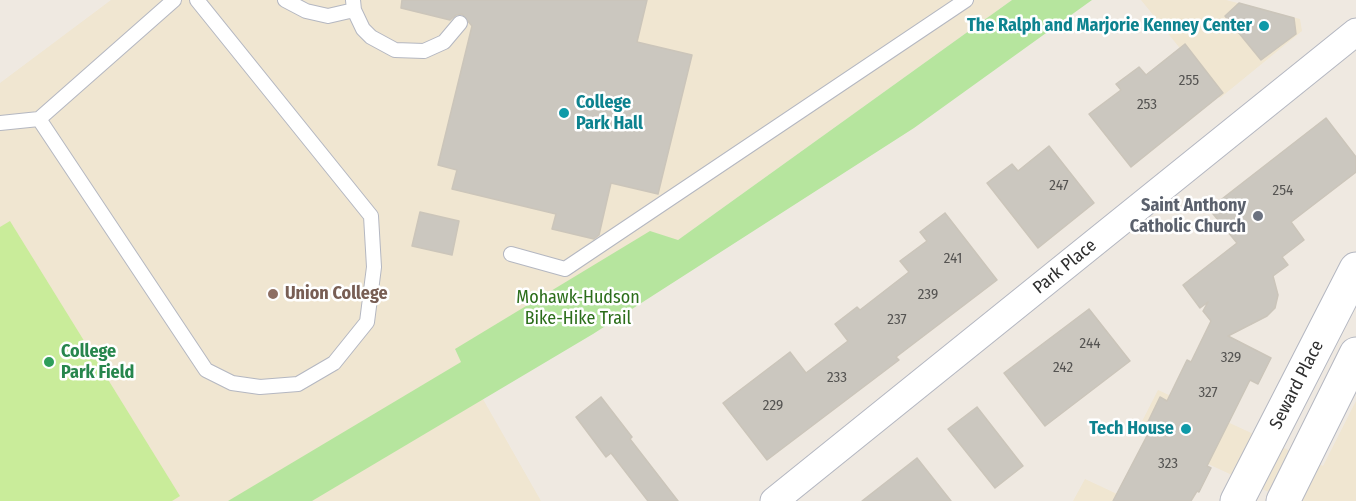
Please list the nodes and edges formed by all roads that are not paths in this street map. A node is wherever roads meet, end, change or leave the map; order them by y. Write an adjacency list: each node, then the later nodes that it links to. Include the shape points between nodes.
1 (174, 0): 8 (lane)
2 (197, 0): 8 (lane, via 371,216 374,267 367,322 334,363 298,384 260,387 232,383 206,370)
3 (285, 0): 5 (lane, via 328,16)
4 (966, 0): 10 (lane, via 566,269)
5 (353, 5): 6 (lane, via 370,37 395,50 424,51 444,42)
6 (460, 23)
7 (1356, 32): 13 (street, Park Place)
8 (39, 119): 9 (lane)
9 (0, 123)
10 (511, 254)
11 (1356, 269): 12 (street, Seward Place)
12 (1339, 361): 14 (street, Seward Place); 15 (street, Seward Place)
13 (774, 501)
14 (1238, 501)
15 (1283, 501)

